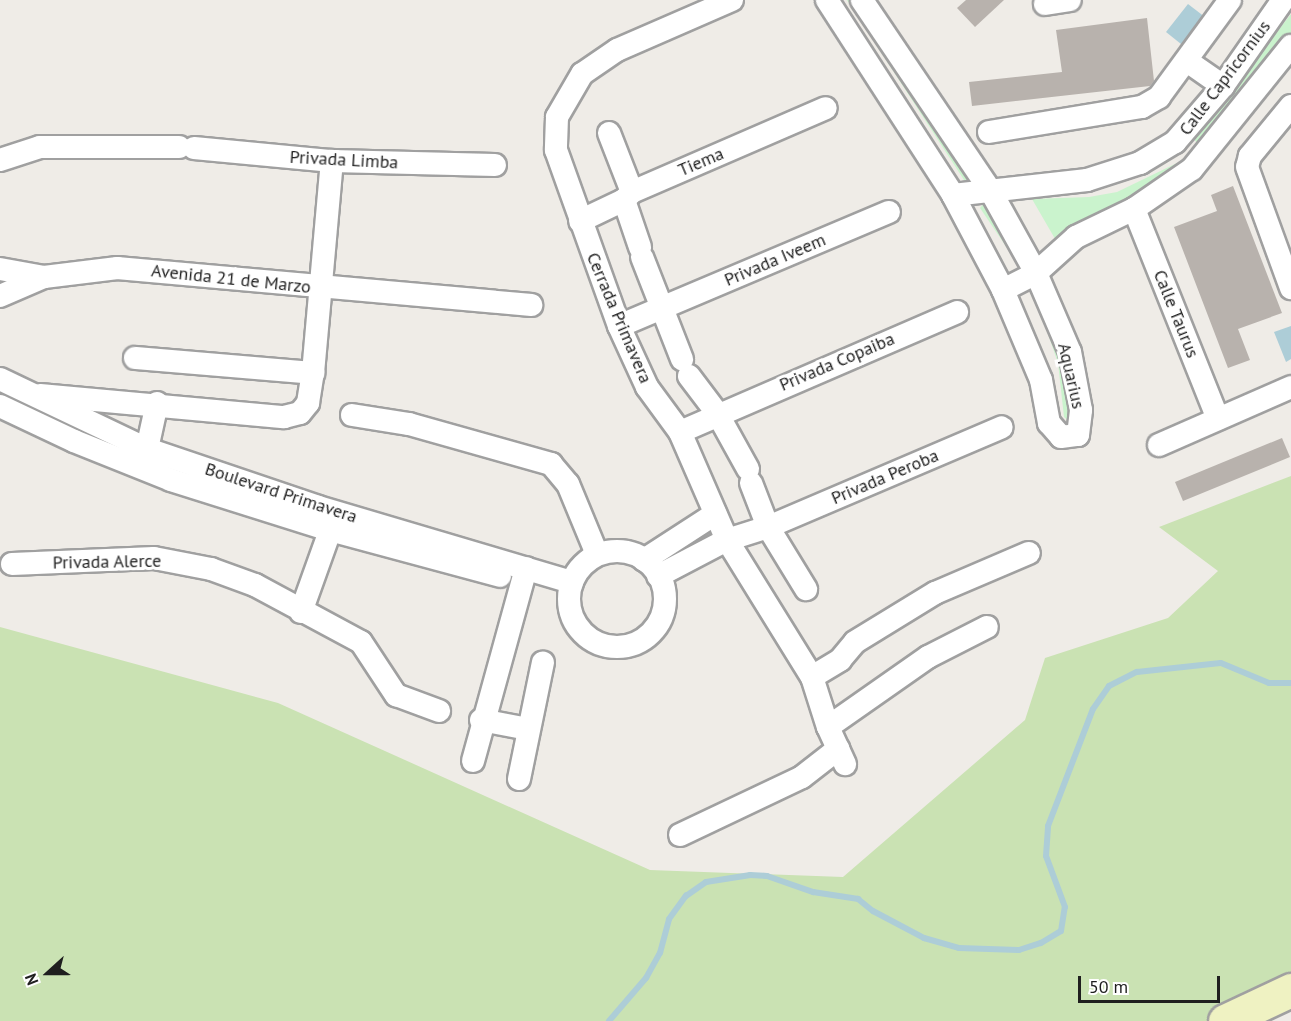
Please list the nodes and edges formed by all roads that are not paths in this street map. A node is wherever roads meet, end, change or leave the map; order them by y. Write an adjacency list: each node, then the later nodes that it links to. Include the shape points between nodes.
1 (732, 0): 26 (street, Cerrada Primavera, via 617,50 582,74 557,117 556,150)
2 (827, 0): 22 (street, Aquarius)
3 (862, 0): 21 (street, Aquarius)
4 (1070, 0): 7 (street)
5 (1230, 0): 9 (street)
6 (1283, 0): 10 (street, Calle Capricornius)
7 (1045, 4)
8 (1291, 46): 11 (street, Calle Capricornius)
9 (1187, 62): 10 (street); 14 (street, via 1160,97 1142,107)
10 (1223, 86): 16 (street, Calle Capricornius)
11 (1258, 89): 13 (street); 20 (street, Calle Capricornius)
12 (826, 108): 23 (street, Tiema)
13 (1288, 110): 31 (street, via 1250,156 1247,167)
14 (989, 132)
15 (609, 133): 23 (street)
16 (1175, 142): 20 (street, via 1176,151); 21 (street, Calle Capricornius, via 1140,163 1087,180)
17 (0, 160): 18 (street, Privada Limba, via 40,147 187,148)
18 (332, 161): 19 (street, Privada Limba); 30 (street)
19 (495, 165)
20 (1192, 169): 24 (street, Calle Capricornius)
21 (990, 190): 22 (street, Calle Capricornius); 28 (street, Aquarius)
22 (953, 195): 32 (street, Aquarius)
23 (628, 196): 26 (street, Tiema); 35 (street, via 641,252)
24 (1134, 208): 28 (street, Calle Capricornius, via 1076,237); 47 (street, Calle Taurus)
25 (889, 212): 35 (street, Privada Iveem)
26 (580, 221): 37 (street, Cerrada Primavera)
27 (0, 269): 29 (street)
28 (1036, 273): 32 (street, Calle Capricornius); 32 (street, Aquarius, via 1070,352 1082,410 1078,435 1061,437 1049,423 1041,380)
29 (44, 277): 30 (street, Avenida 21 de Marzo, via 117,268); 33 (street, Avenida 21 de Marzo)
30 (318, 285): 34 (street); 39 (street, Avenida 21 de Marzo)
31 (1291, 288)
32 (1003, 290)
33 (0, 296)
34 (531, 305)
35 (661, 309): 37 (street, Privada Iveem); 45 (street, via 686,368)
36 (957, 312): 45 (street, Privada Copaiba)
37 (619, 326): 49 (street, Cerrada Primavera, via 647,387)
38 (135, 358): 39 (street)
39 (313, 373): 43 (street, Avenida 21 de Marzo, via 308,403 300,412 284,417)
40 (0, 379): 42 (street, Boulevard Primavera)
41 (1291, 387): 47 (street)
42 (30, 394): 43 (street, Avenida 21 de Marzo); 44 (street); 51 (street, Boulevard Primavera)
43 (157, 403): 51 (street)
44 (9, 410): 53 (street, Boulevard Primavera, via 171,480)
45 (717, 413): 49 (street, Privada Copaiba); 54 (street, via 749,476)
46 (352, 415): 57 (street, via 410,424 551,464 568,484)
47 (1218, 419): 50 (street)
48 (1002, 427): 54 (street, Privada Peroba)
49 (680, 432): 52 (street, Cerrada Primavera)
50 (1159, 445)
51 (147, 449): 53 (street, Boulevard Primavera)
52 (715, 514): 55 (street, Cerrada Primavera); 59 (street)
53 (334, 521): 60 (street, Boulevard Primavera); 63 (street)
54 (768, 527): 55 (street, Privada Peroba); 62 (street)
55 (727, 540): 59 (street); 66 (street, Cerrada Primavera)
56 (1029, 553): 66 (street, via 935,593 855,642 840,660)
57 (597, 554): 59 (street, via 633,553); 61 (street, via 577,571)
58 (12, 564): 63 (street, Privada Alerce, via 154,558 211,568 255,585)
59 (651, 568): 61 (street, via 665,602 659,622 646,638 627,646 607,646 584,634 572,616)
60 (524, 575): 61 (street, Boulevard Primavera); 68 (street)
61 (571, 589)
62 (806, 590)
63 (301, 612): 67 (street, Privada Alerce, via 361,642 396,695)
64 (987, 627): 69 (street, via 928,657)
65 (543, 663): 70 (street)
66 (812, 677): 69 (street, Cerrada Primavera)
67 (439, 711)
68 (481, 720): 70 (street); 71 (street)
69 (828, 727): 73 (street, Cerrada Primavera, via 842,757)
70 (528, 729): 72 (street)
71 (473, 761)
72 (519, 778)
73 (680, 835)
74 (1291, 990): 75 (street)
75 (1225, 1021)

